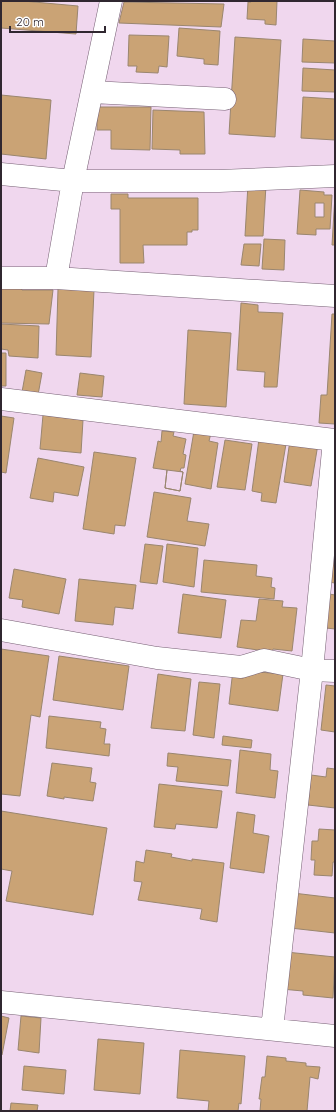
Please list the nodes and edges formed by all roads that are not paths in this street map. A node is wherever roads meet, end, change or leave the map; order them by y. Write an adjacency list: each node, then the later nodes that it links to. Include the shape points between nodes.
1 (111, 1): 2 (street)
2 (92, 92): 3 (street); 6 (street)
3 (225, 99)
4 (1, 174): 6 (street)
5 (335, 176): 6 (street, via 219,182)
6 (73, 181): 8 (street)
7 (1, 278): 8 (street)
8 (56, 278): 9 (street)
9 (335, 296)
10 (1, 399): 11 (street)
11 (334, 440): 13 (street)
12 (1, 630): 13 (street, via 157,658 241,667 264,660)
13 (312, 670): 14 (street); 16 (street)
14 (335, 671)
15 (1, 1002): 16 (street)
16 (272, 1029): 17 (street)
17 (335, 1036)

